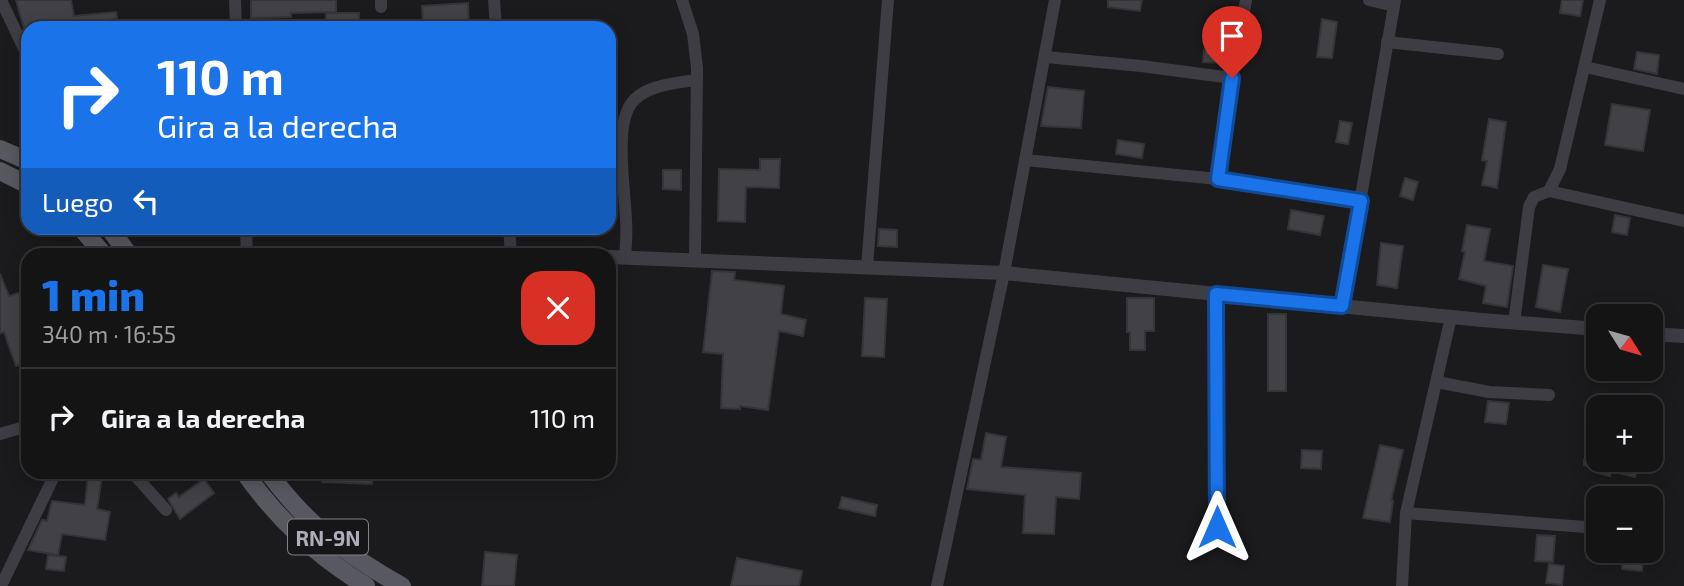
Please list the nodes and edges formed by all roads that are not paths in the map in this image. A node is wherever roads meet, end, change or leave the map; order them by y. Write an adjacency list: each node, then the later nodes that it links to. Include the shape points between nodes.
1 (1, 0): 13 (street)
2 (234, 0): 11 (street)
3 (494, 0): 12 (street)
4 (682, 0): 19 (street, via 693,34)
5 (888, 0): 33 (street)
6 (1055, 0): 16 (street)
7 (1246, 0): 18 (street)
8 (1369, 0): 10 (street)
9 (1600, 0): 17 (street)
10 (1395, 3): 14 (street)
11 (236, 21)
12 (496, 21)
13 (21, 42)
14 (1387, 42): 15 (street); 28 (street)
15 (1497, 54)
16 (1046, 57): 18 (street); 23 (street)
17 (1585, 67): 20 (street); 27 (street, via 1560,169)
18 (1232, 78): 25 (street)
19 (697, 80): 31 (street, via 660,86 629,106 623,149); 32 (street)
20 (1684, 89)
21 (0, 149): 22 (main road)
22 (21, 158)
23 (1026, 160): 25 (street); 34 (street)
24 (0, 171): 26 (main road)
25 (1218, 179): 28 (street)
26 (21, 182)
27 (1549, 191): 29 (street); 38 (street, via 1534,197 1529,207)
28 (1361, 201): 36 (street)
29 (1684, 221)
30 (616, 257): 31 (street)
31 (625, 257): 32 (street)
32 (695, 260): 33 (street)
33 (867, 267): 34 (street)
34 (1004, 273): 35 (street); 57 (street)
35 (1216, 294): 36 (street); 52 (street)
36 (1342, 306): 37 (street)
37 (1451, 317): 38 (street); 42 (street)
38 (1514, 323): 39 (street)
39 (1586, 329)
40 (1663, 335): 41 (street)
41 (1684, 336)
42 (1437, 382): 43 (street, via 1489,393); 51 (street)
43 (1549, 395)
44 (21, 428): 45 (street)
45 (0, 434)
46 (54, 479): 54 (street)
47 (138, 479): 50 (street)
48 (249, 479): 55 (main road, RN-9N, via 295,534)
49 (274, 479): 56 (main road, RN-9N, via 310,523)
50 (166, 510)
51 (1406, 513): 53 (street); 58 (street)
52 (1217, 527)
53 (1586, 527)
54 (1, 586)
55 (366, 586)
56 (402, 586)
57 (937, 586)
58 (1402, 586)

